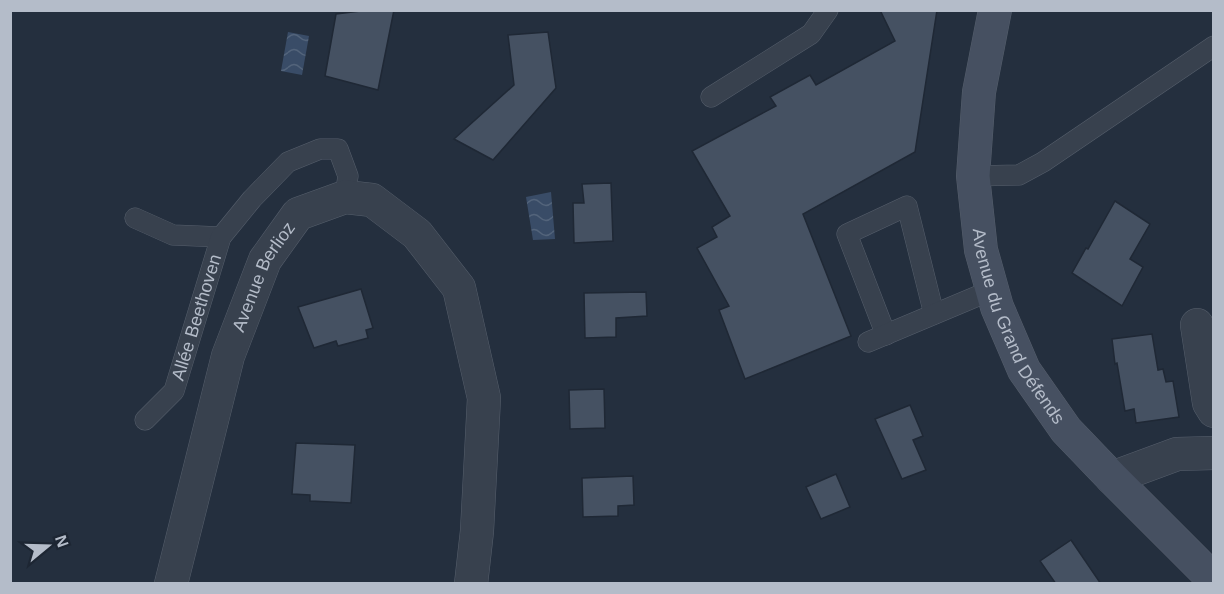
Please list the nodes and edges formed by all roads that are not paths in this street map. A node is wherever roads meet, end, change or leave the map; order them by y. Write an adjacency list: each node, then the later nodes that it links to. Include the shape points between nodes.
1 (828, 10): 4 (lane, via 810,34)
2 (995, 10): 5 (street, Avenue du Grand Défends, via 979,92)
3 (1214, 46): 5 (lane, via 1019,175)
4 (711, 97)
5 (973, 176): 9 (street, Avenue du Grand Défends, via 981,250)
6 (345, 197): 8 (lane, Allée Beethoven, via 348,176 338,149 320,149 288,162); 17 (street, Avenue Berlioz, via 298,214 265,260 228,356); 18 (street, Avenue Berlioz, via 372,200 417,234 459,288 484,398)
7 (135, 218): 8 (lane, Allée Beethoven, via 173,236)
8 (221, 237): 13 (lane, Allée Beethoven, via 174,391)
9 (992, 290): 10 (lane); 15 (street, Avenue du Grand Défends, via 1024,370 1066,430)
10 (934, 314): 10 (lane, via 877,338 847,234 907,206)
11 (1197, 325): 12 (street, via 1209,403)
12 (1214, 411)
13 (145, 420)
14 (1214, 453): 15 (street, via 1177,454)
15 (1112, 478): 16 (street, Avenue du Grand Défends)
16 (1214, 580)
17 (171, 584)
18 (471, 584)

